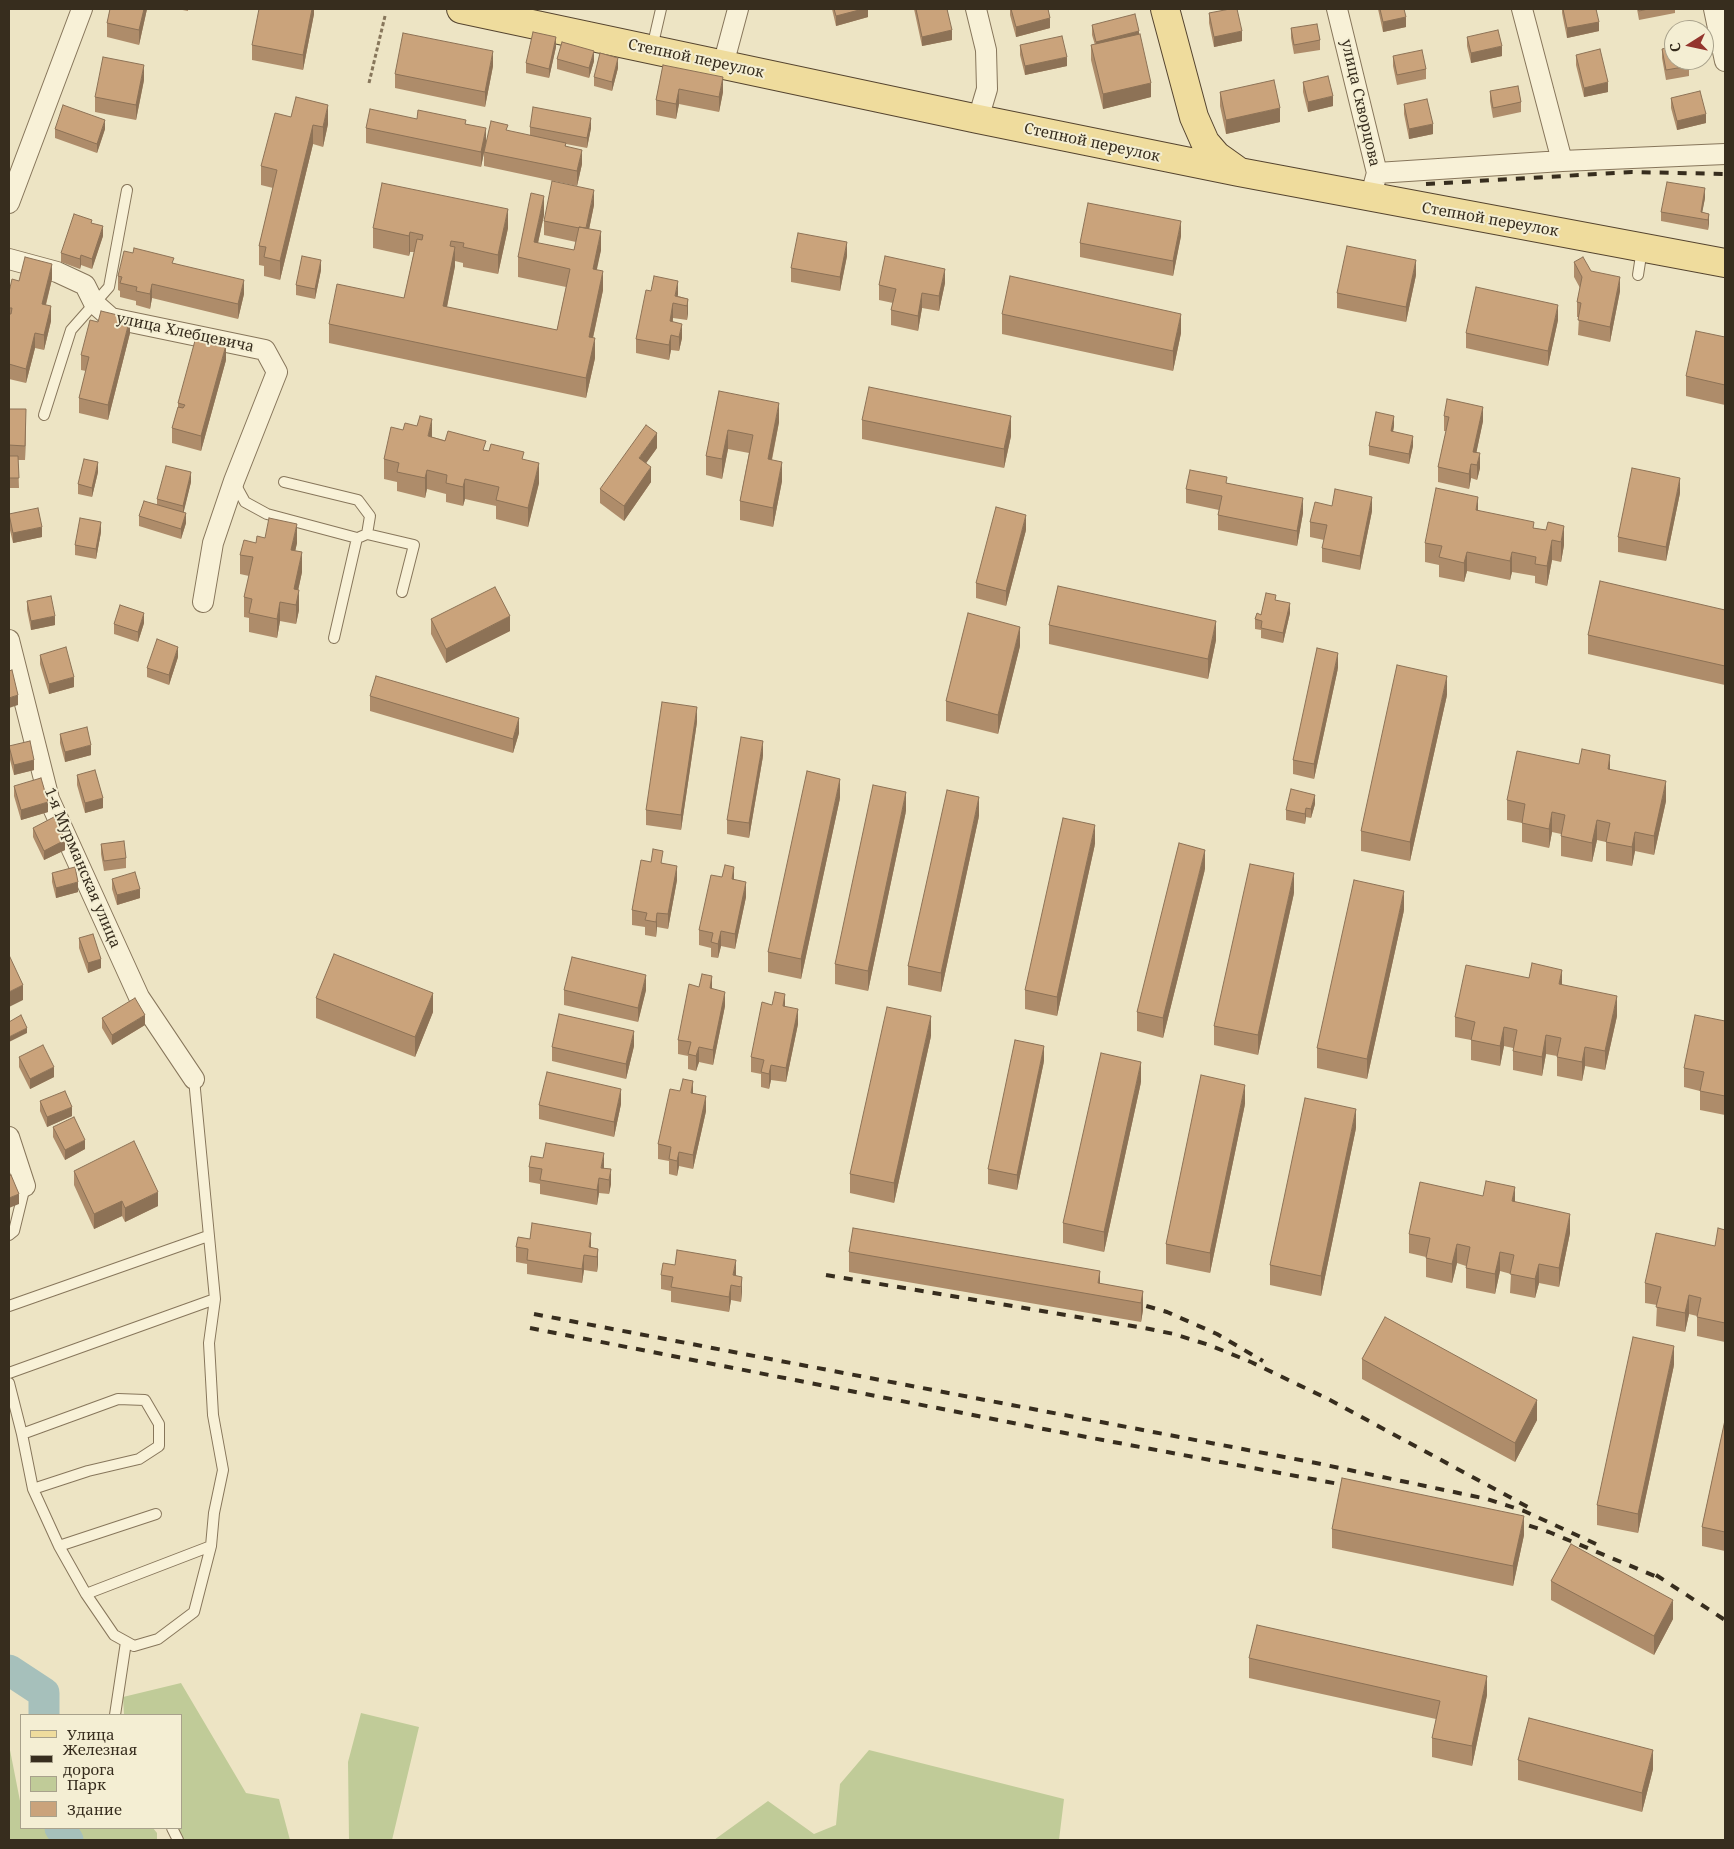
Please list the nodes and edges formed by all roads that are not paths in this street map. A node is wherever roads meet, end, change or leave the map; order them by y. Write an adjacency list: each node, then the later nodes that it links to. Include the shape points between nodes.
1 (82, 9): 21 (street)
2 (461, 9): 10 (main road, Степной переулок)
3 (661, 9): 10 (lane)
4 (738, 9): 12 (street)
5 (976, 9): 14 (street, via 986,50 987,89)
6 (1165, 9): 13 (main road)
7 (1337, 9): 19 (street, улица Скворцова)
8 (1522, 9): 17 (street)
9 (1714, 9): 11 (street)
10 (652, 49): 12 (main road, Степной переулок)
11 (1725, 61)
12 (723, 65): 14 (main road, Степной переулок)
13 (1194, 117): 15 (main road, via 1191,132 1184,142 1164,153); 18 (main road, via 1205,142 1217,156)
14 (978, 119): 15 (main road, Степной переулок)
15 (1149, 154): 18 (main road, Степной переулок)
16 (1725, 154): 17 (street)
17 (1562, 161): 19 (street)
18 (1239, 172): 19 (main road, Степной переулок)
19 (1374, 185): 22 (main road, Степной переулок)
20 (127, 190): 26 (lane, via 109,287)
21 (9, 203)
22 (1642, 248): 24 (main road, Степной переулок); 25 (lane)
23 (9, 259): 26 (street, улица Хлебцевича, via 58,272 86,285)
24 (1725, 263)
25 (1638, 275)
26 (94, 303): 27 (lane, via 71,330); 28 (street, улица Хлебцевича, via 111,318 265,350 277,372)
27 (44, 415)
28 (234, 481): 30 (lane, via 245,502 267,514); 32 (street, улица Хлебцевича, via 213,543)
29 (284, 482): 30 (lane, via 358,500 370,516)
30 (362, 536): 31 (lane, via 414,545); 33 (lane)
31 (402, 592)
32 (203, 602)
33 (334, 638)
34 (9, 640): 35 (street, 1-я Мурманская улица, via 49,799 139,997)
35 (194, 1080): 39 (lane)
36 (9, 1137): 37 (street)
37 (25, 1186): 38 (lane, via 14,1231)
38 (9, 1235)
39 (208, 1236): 40 (lane); 41 (lane)
40 (215, 1299): 42 (lane); 48 (lane, via 209,1343 213,1415 222,1470)
41 (9, 1306)
42 (9, 1373)
43 (9, 1382): 44 (lane)
44 (22, 1434): 45 (lane); 45 (lane, via 118,1399 145,1400 159,1424 159,1446 139,1459 88,1470)
45 (33, 1489): 47 (lane)
46 (156, 1514): 47 (lane)
47 (59, 1546): 49 (lane)
48 (211, 1546): 49 (lane); 50 (lane, via 194,1612 158,1638 134,1646)
49 (86, 1594): 50 (lane, via 114,1636)
50 (126, 1642): 51 (lane)
51 (115, 1714)

